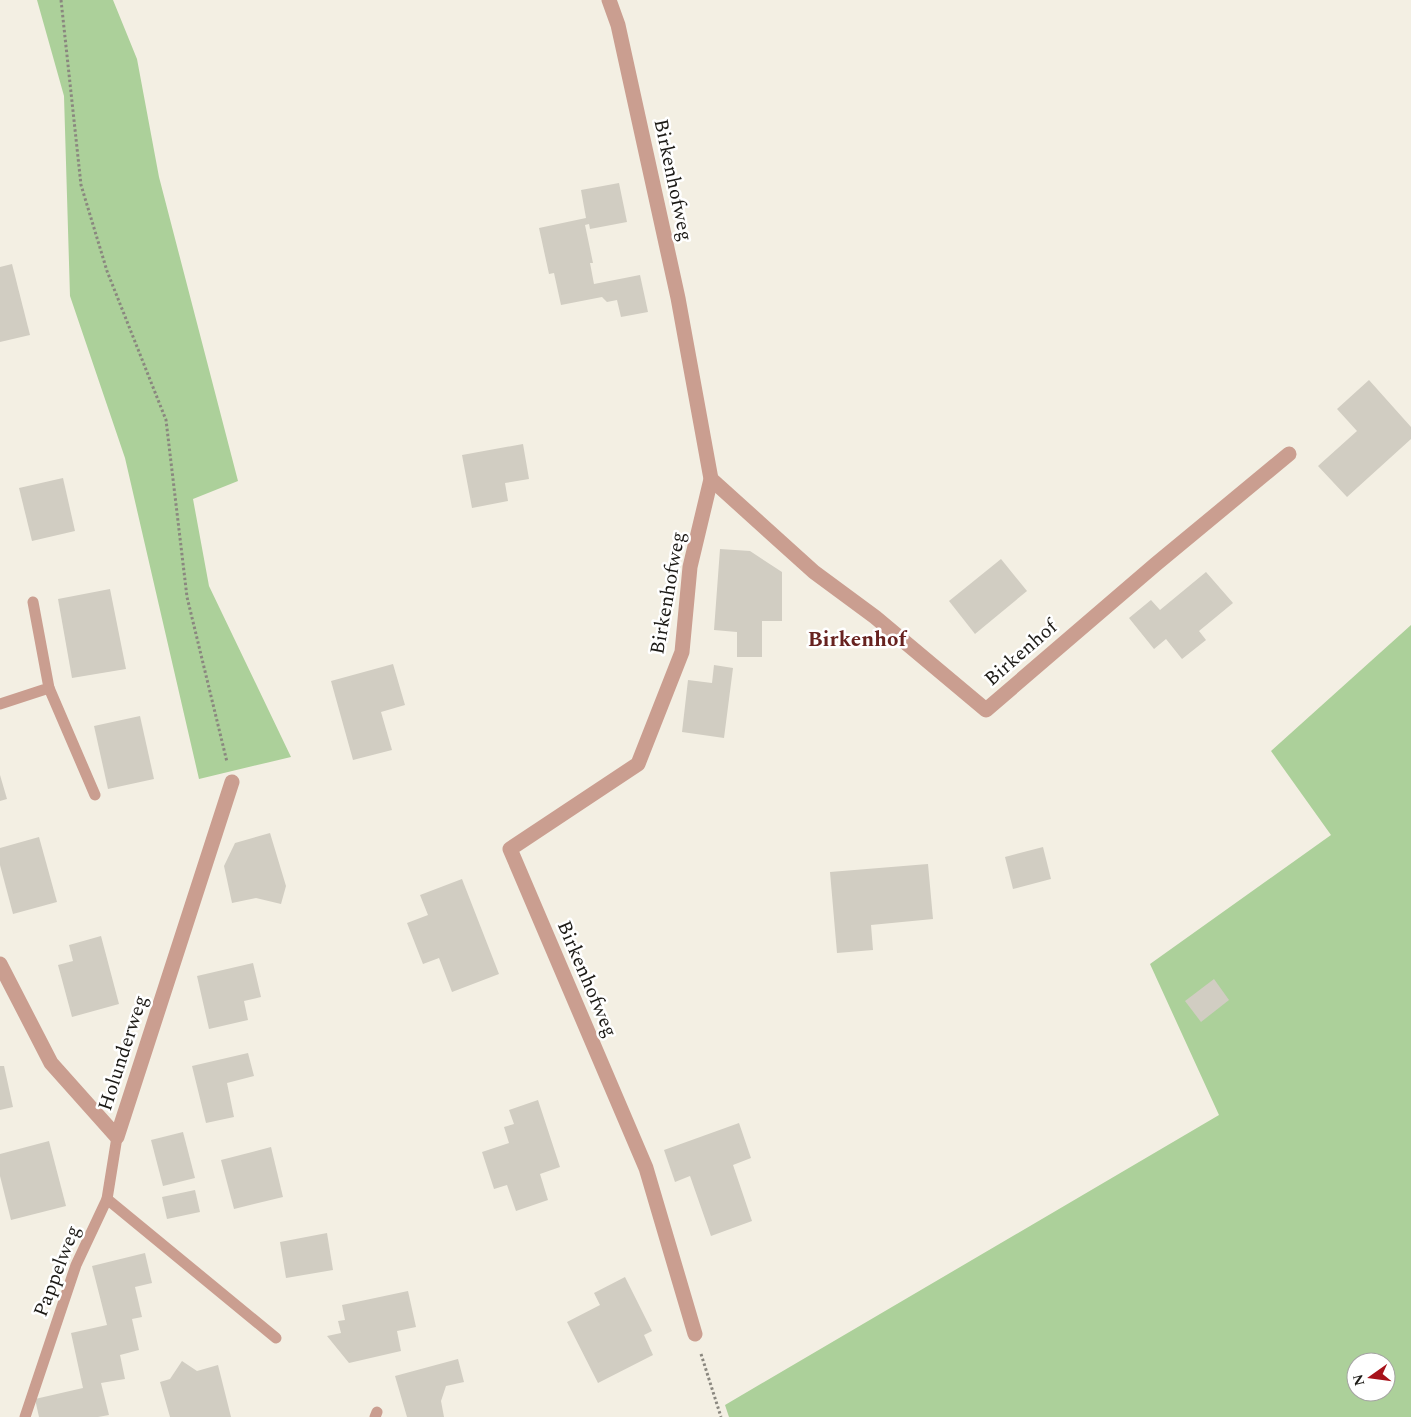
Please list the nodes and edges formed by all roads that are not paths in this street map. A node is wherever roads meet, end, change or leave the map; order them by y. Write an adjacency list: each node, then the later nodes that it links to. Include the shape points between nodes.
1 (609, 0): 3 (street, Birkenhofweg, via 618,25 678,298)
2 (1289, 454): 3 (street, Birkenhof, via 986,710 876,617 814,572)
3 (712, 479): 12 (street, Birkenhofweg, via 690,567 682,652 638,764 510,849 646,1168)
4 (33, 602): 5 (lane)
5 (48, 688): 6 (lane); 8 (lane)
6 (0, 704)
7 (232, 782): 10 (street, Holunderweg)
8 (95, 795)
9 (0, 964): 10 (street, Holunderweg, via 51,1063)
10 (116, 1137): 11 (lane, Pappelweg)
11 (107, 1199): 13 (lane); 14 (lane, Pappelweg, via 76,1266)
12 (695, 1334)
13 (276, 1338)
14 (25, 1417)

